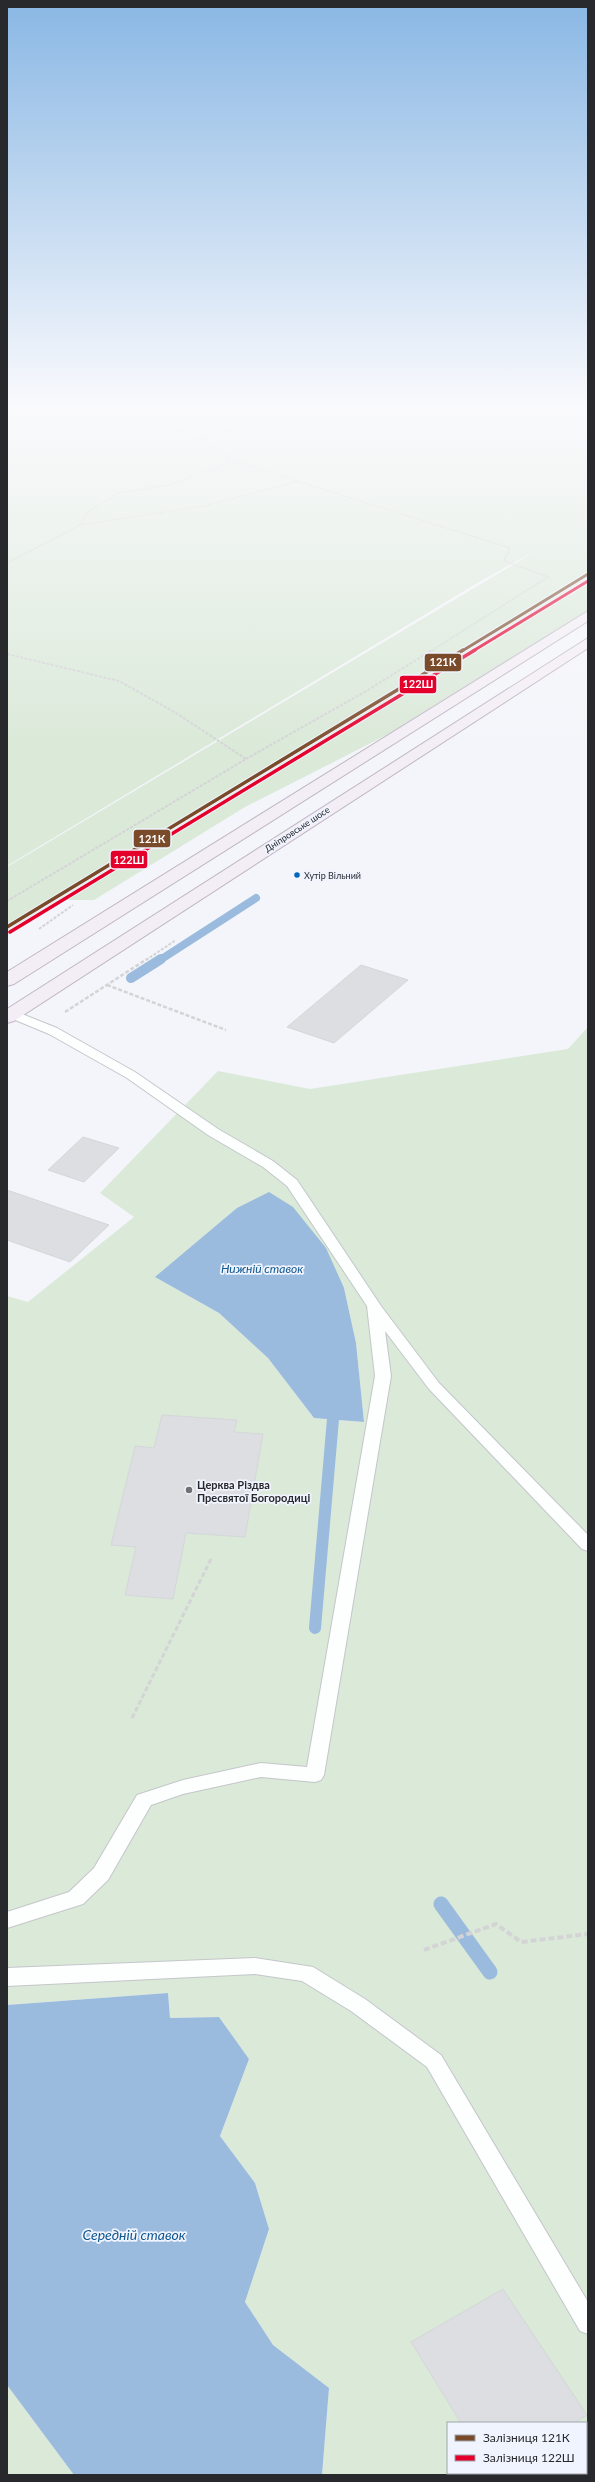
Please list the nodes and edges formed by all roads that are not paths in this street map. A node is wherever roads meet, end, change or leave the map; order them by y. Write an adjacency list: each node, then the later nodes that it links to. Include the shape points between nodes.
1 (588, 615): 3 (main road)
2 (588, 642): 4 (main road, Дніпровське шосе)
3 (7, 980)
4 (10, 1015): 5 (lane, via 43,1027 131,1075 213,1132 268,1164 292,1183)
5 (374, 1306): 6 (lane, via 434,1386); 7 (lane, via 383,1376 315,1775 261,1770 183,1787 144,1800 101,1874 76,1898)
6 (588, 1546)
7 (7, 1920)
8 (7, 1977): 9 (lane, via 255,1966 306,1973 358,2005 434,2061)
9 (588, 2322)

